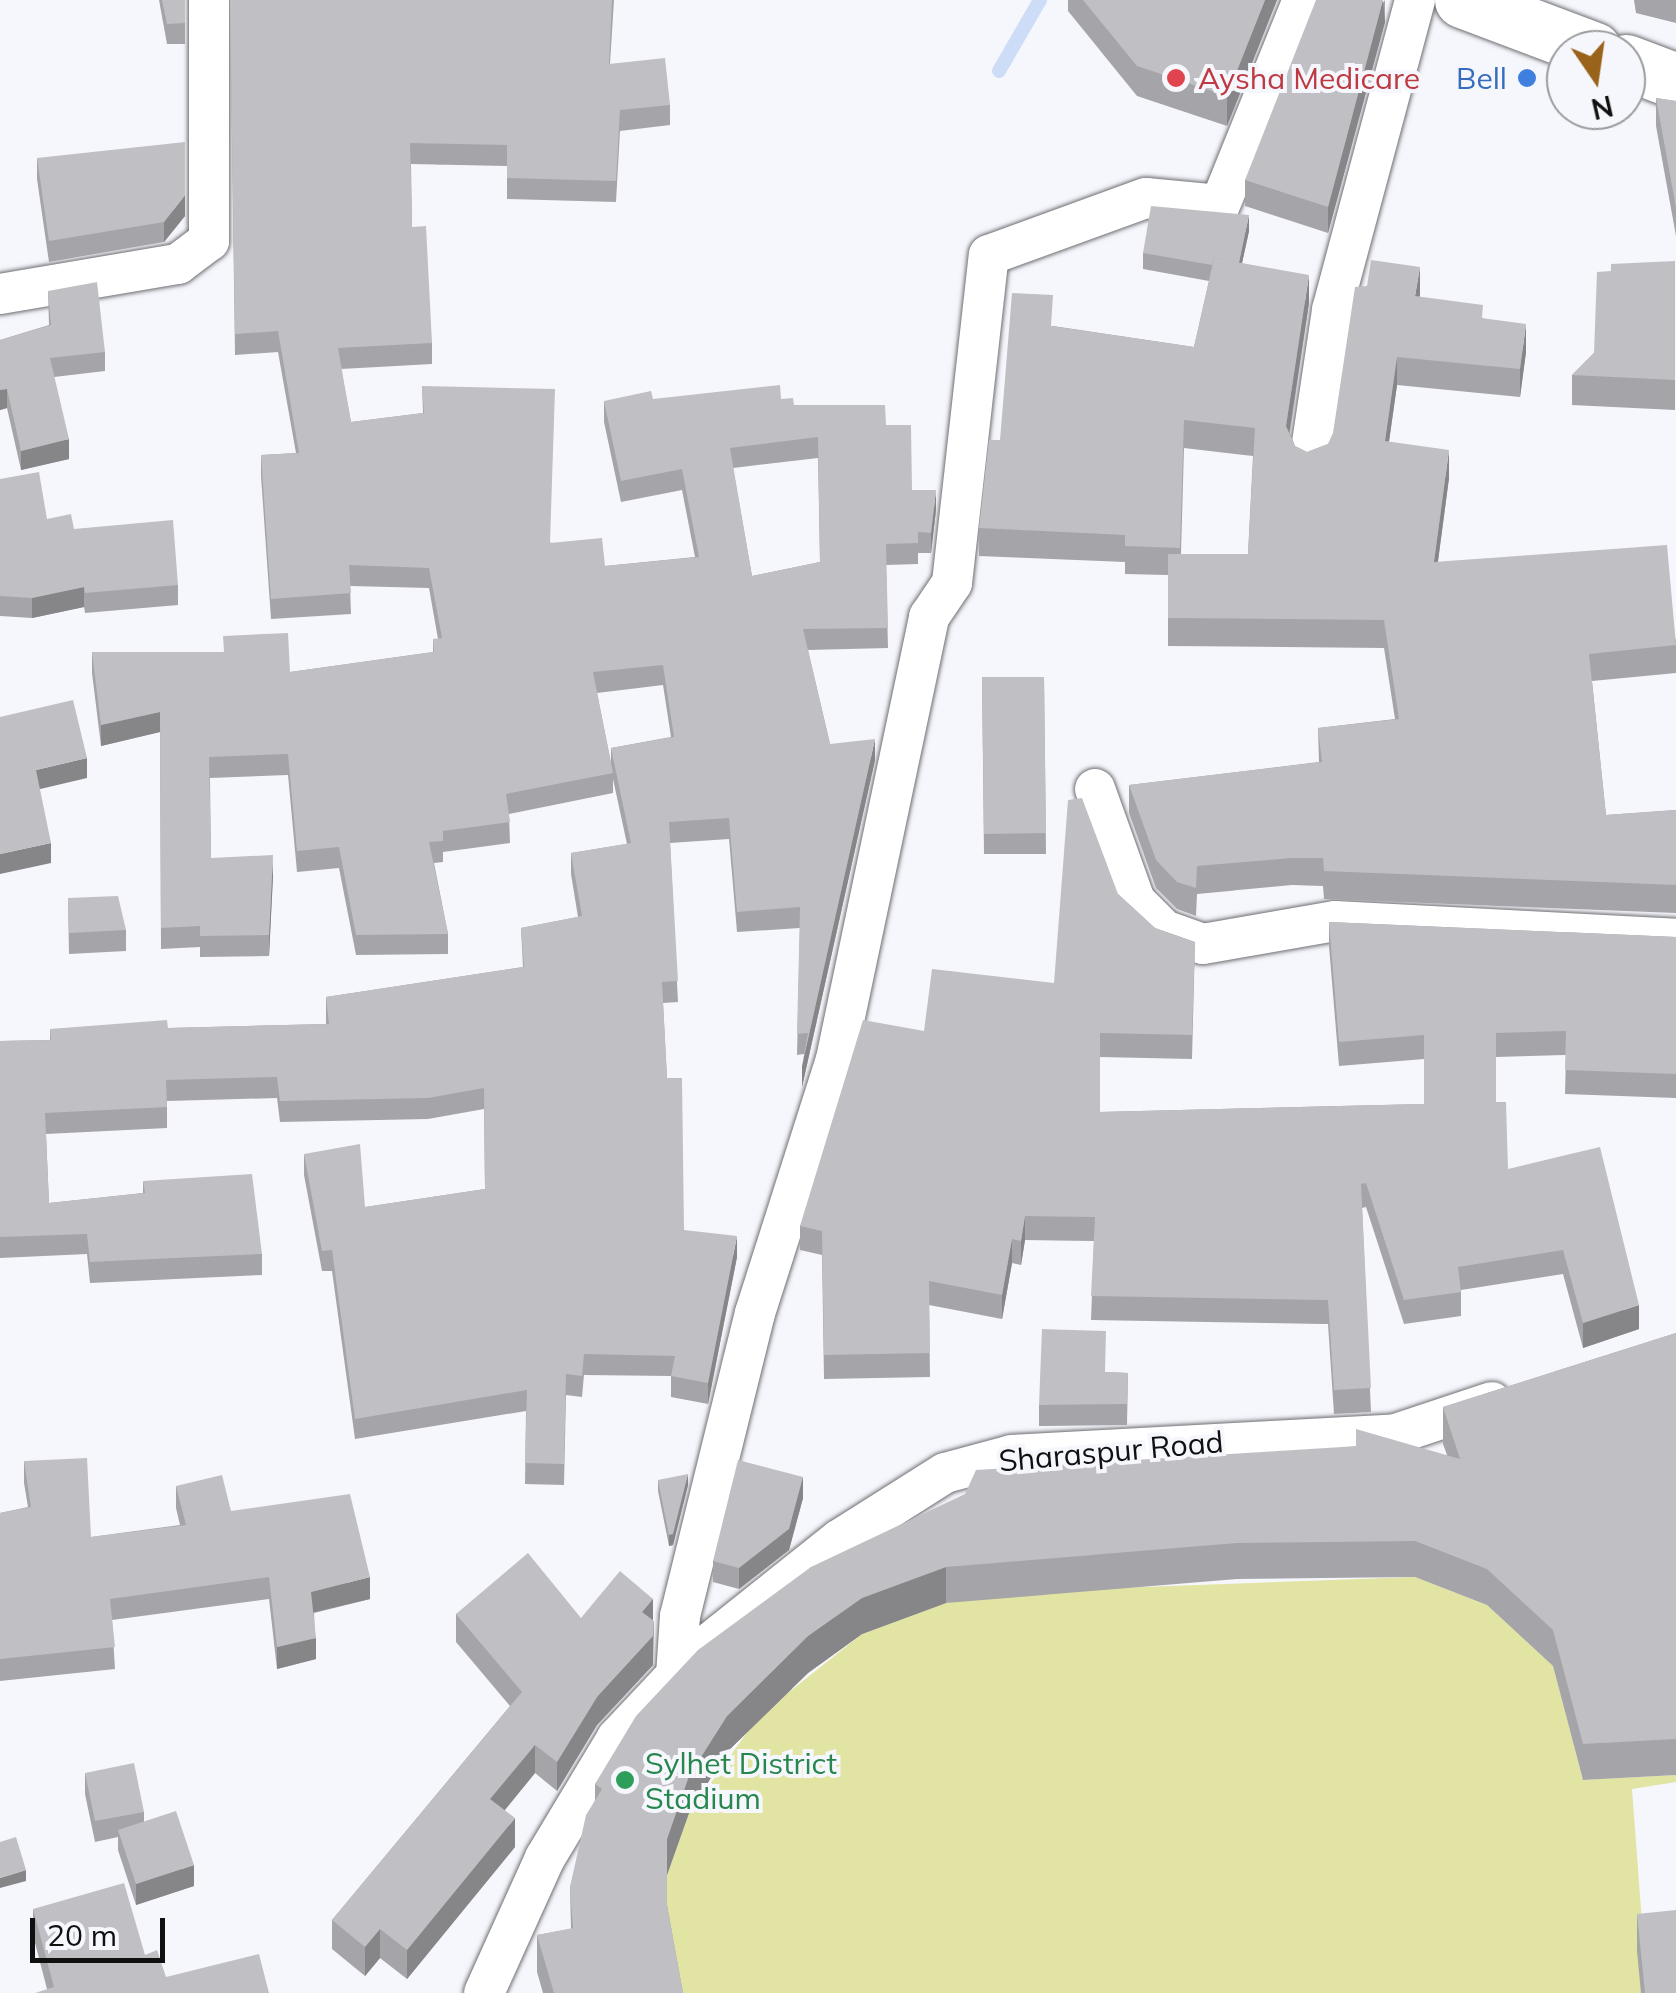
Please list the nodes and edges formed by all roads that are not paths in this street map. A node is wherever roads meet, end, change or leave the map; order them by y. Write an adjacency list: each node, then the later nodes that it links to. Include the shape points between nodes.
1 (209, 0): 8 (street, via 209,241 178,264)
2 (1303, 0): 13 (street, via 1220,205 1146,198 989,256 952,583 929,617 836,1059 755,1313 680,1616)
3 (1415, 0): 9 (street, via 1332,310)
4 (1462, 0): 5 (street)
5 (1546, 32)
6 (1646, 70): 7 (street)
7 (1676, 81)
8 (0, 294)
9 (1310, 456)
10 (1094, 789): 11 (street, via 1135,901 1164,930 1203,944 1335,921)
11 (1676, 939)
12 (1522, 1392): 13 (street, Sharaspur Road, via 1396,1434 1012,1455 945,1473 838,1540)
13 (676, 1676): 14 (street, Sharaspur Road, via 618,1738 566,1824)
14 (484, 1993)

